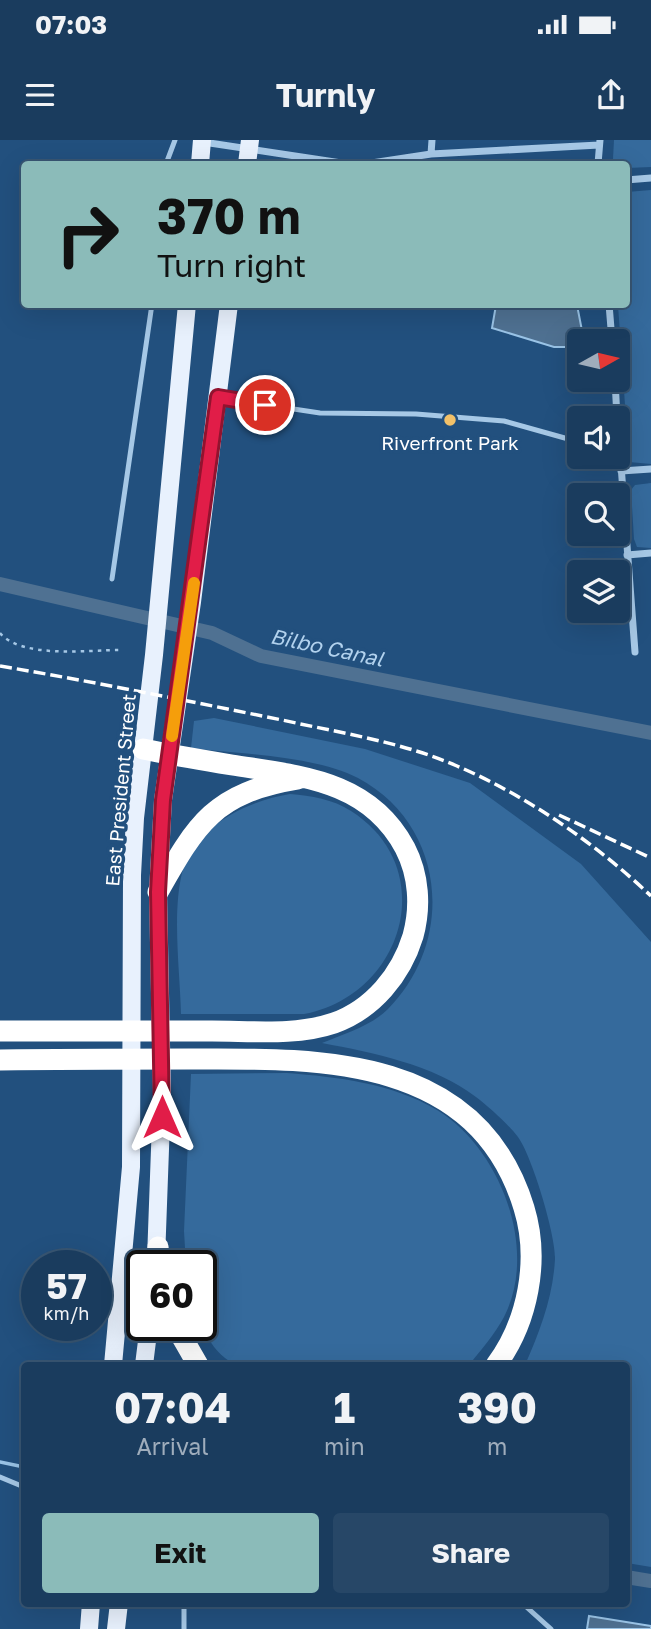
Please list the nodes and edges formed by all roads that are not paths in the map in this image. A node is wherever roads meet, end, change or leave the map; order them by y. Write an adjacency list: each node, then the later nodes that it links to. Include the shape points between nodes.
1 (175, 140): 7 (lane)
2 (432, 140): 6 (street)
3 (202, 141): 5 (street); 8 (main road)
4 (599, 143): 6 (street); 11 (street)
5 (248, 151): 9 (street)
6 (430, 154): 10 (street)
7 (167, 161)
8 (200, 161)
9 (309, 161)
10 (384, 161)
11 (598, 161)
12 (651, 177): 13 (street)
13 (630, 180)
14 (151, 308): 25 (lane)
15 (187, 308): 27 (main road, East President Street)
16 (229, 308): 19 (main road)
17 (609, 308): 18 (street)
18 (611, 329)
19 (218, 397): 20 (lane, via 320,413 504,421); 28 (main road)
20 (567, 439)
21 (651, 469): 22 (street)
22 (621, 471): 24 (street)
23 (651, 553): 24 (street)
24 (627, 555): 26 (street)
25 (112, 579)
26 (635, 652)
27 (143, 749): 28 (highway); 36 (main road, East President Street, via 131,874 131,1167)
28 (170, 754): 29 (highway); 30 (main road)
29 (310, 777): 30 (highway, via 263,786 221,806 185,845); 31 (highway, via 341,787 372,806 398,837 413,867 418,912 409,947 392,978 369,1004 336,1022 291,1030)
30 (158, 892): 33 (main road, via 162,1094)
31 (0, 1031)
32 (0, 1060): 39 (highway, via 303,1059 354,1066 424,1089 482,1130 519,1193 531,1240 531,1264 520,1318)
33 (158, 1250)
34 (147, 1341): 37 (main road)
35 (184, 1341): 38 (highway)
36 (113, 1362)
37 (144, 1362)
38 (196, 1362)
39 (498, 1362)
40 (0, 1476): 41 (lane)
41 (21, 1486)
42 (91, 1607): 46 (main road)
43 (119, 1607): 47 (main road)
44 (184, 1607): 48 (lane)
45 (526, 1607): 49 (lane)
46 (89, 1629)
47 (116, 1629)
48 (184, 1629)
49 (551, 1629)

